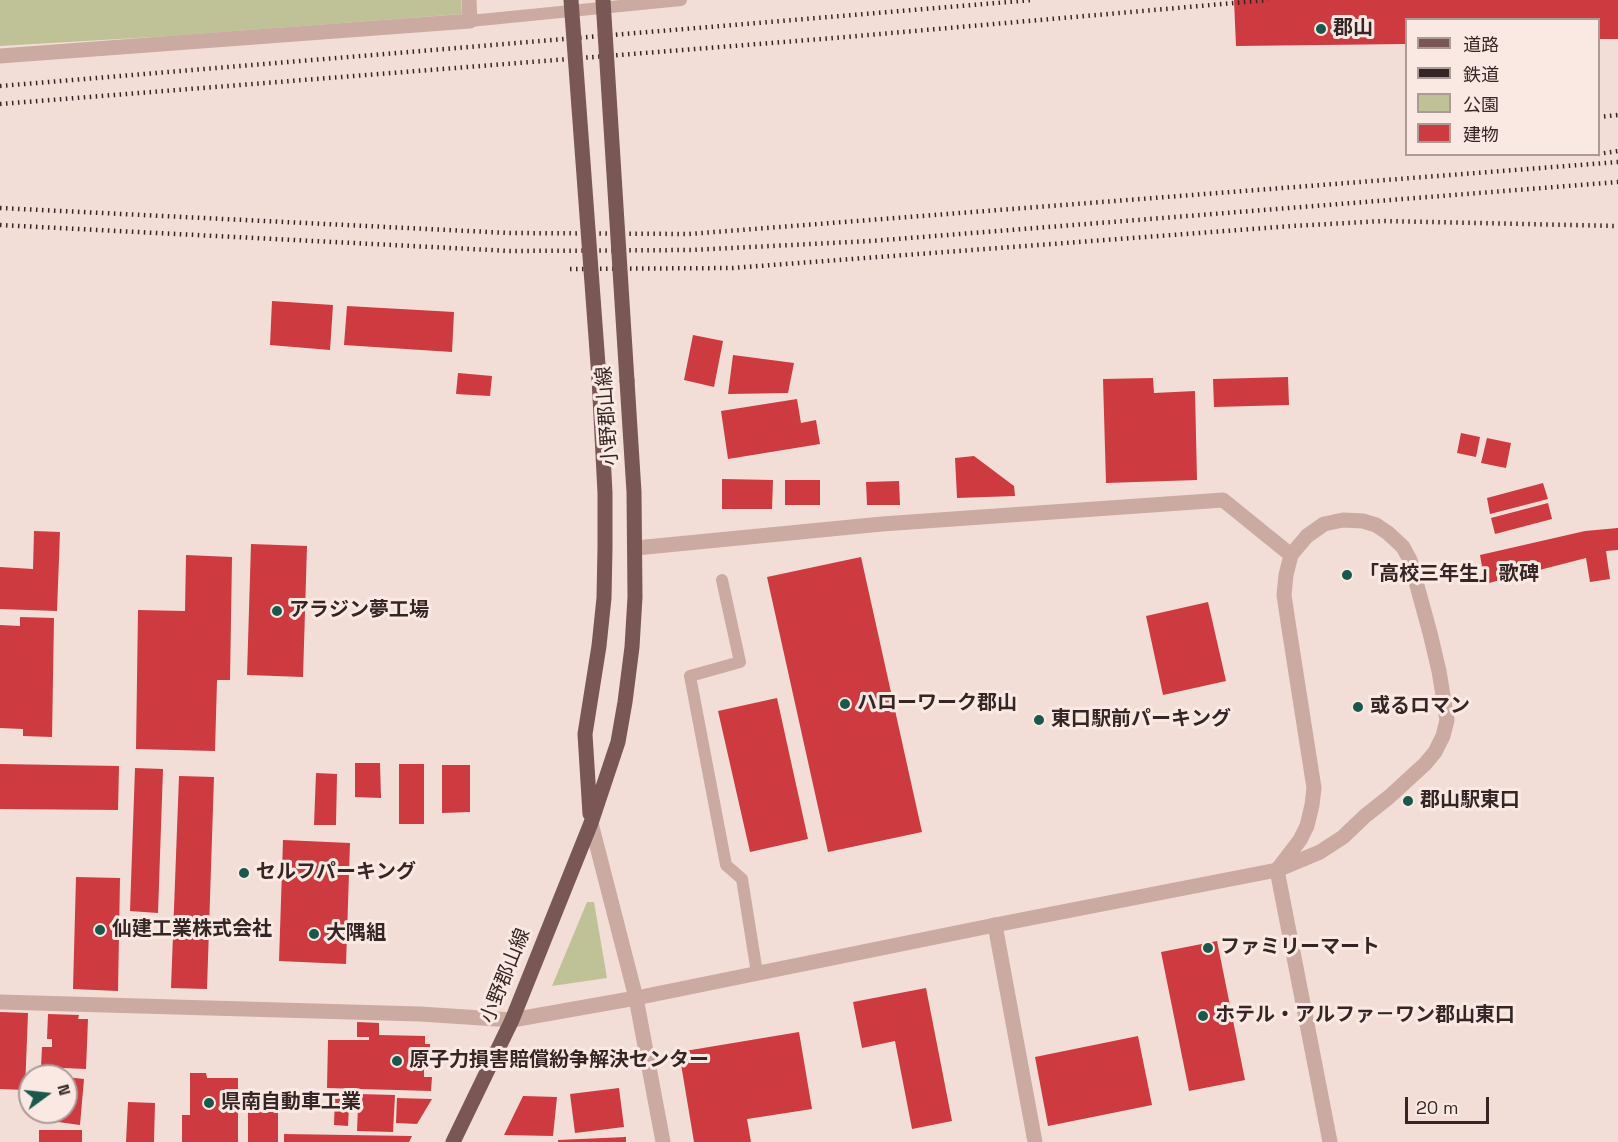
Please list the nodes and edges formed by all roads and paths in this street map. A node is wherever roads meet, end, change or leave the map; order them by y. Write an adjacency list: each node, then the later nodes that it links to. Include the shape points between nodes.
1 (469, 0): 5 (street)
2 (571, 0): 10 (main road, 小野郡山線, bridge, via 605,493 604,598 585,734)
3 (603, 0): 7 (main road, 小野郡山線, bridge)
4 (681, 0): 5 (lane)
5 (470, 21): 6 (street)
6 (0, 56)
7 (636, 548): 8 (street, via 882,524 1223,500); 10 (main road, 小野郡山線, via 626,702 618,742)
8 (1291, 555): 11 (street, via 1284,595 1314,788 1307,826); 11 (street, via 1315,529 1343,520 1376,525 1403,547 1427,618 1447,720 1435,752 1389,797 1320,852)
9 (722, 580): 13 (lane, via 740,662 690,676 726,864 742,879)
10 (591, 824): 14 (street); 16 (main road, 小野郡山線)
11 (1277, 870): 12 (street); 20 (street)
12 (995, 925): 13 (street); 19 (street)
13 (757, 973): 14 (street)
14 (636, 998): 16 (street); 18 (street)
15 (0, 1002): 16 (street)
16 (512, 1020): 17 (main road, 小野郡山線)
17 (453, 1142)
18 (663, 1142)
19 (1035, 1142)
20 (1330, 1142)

